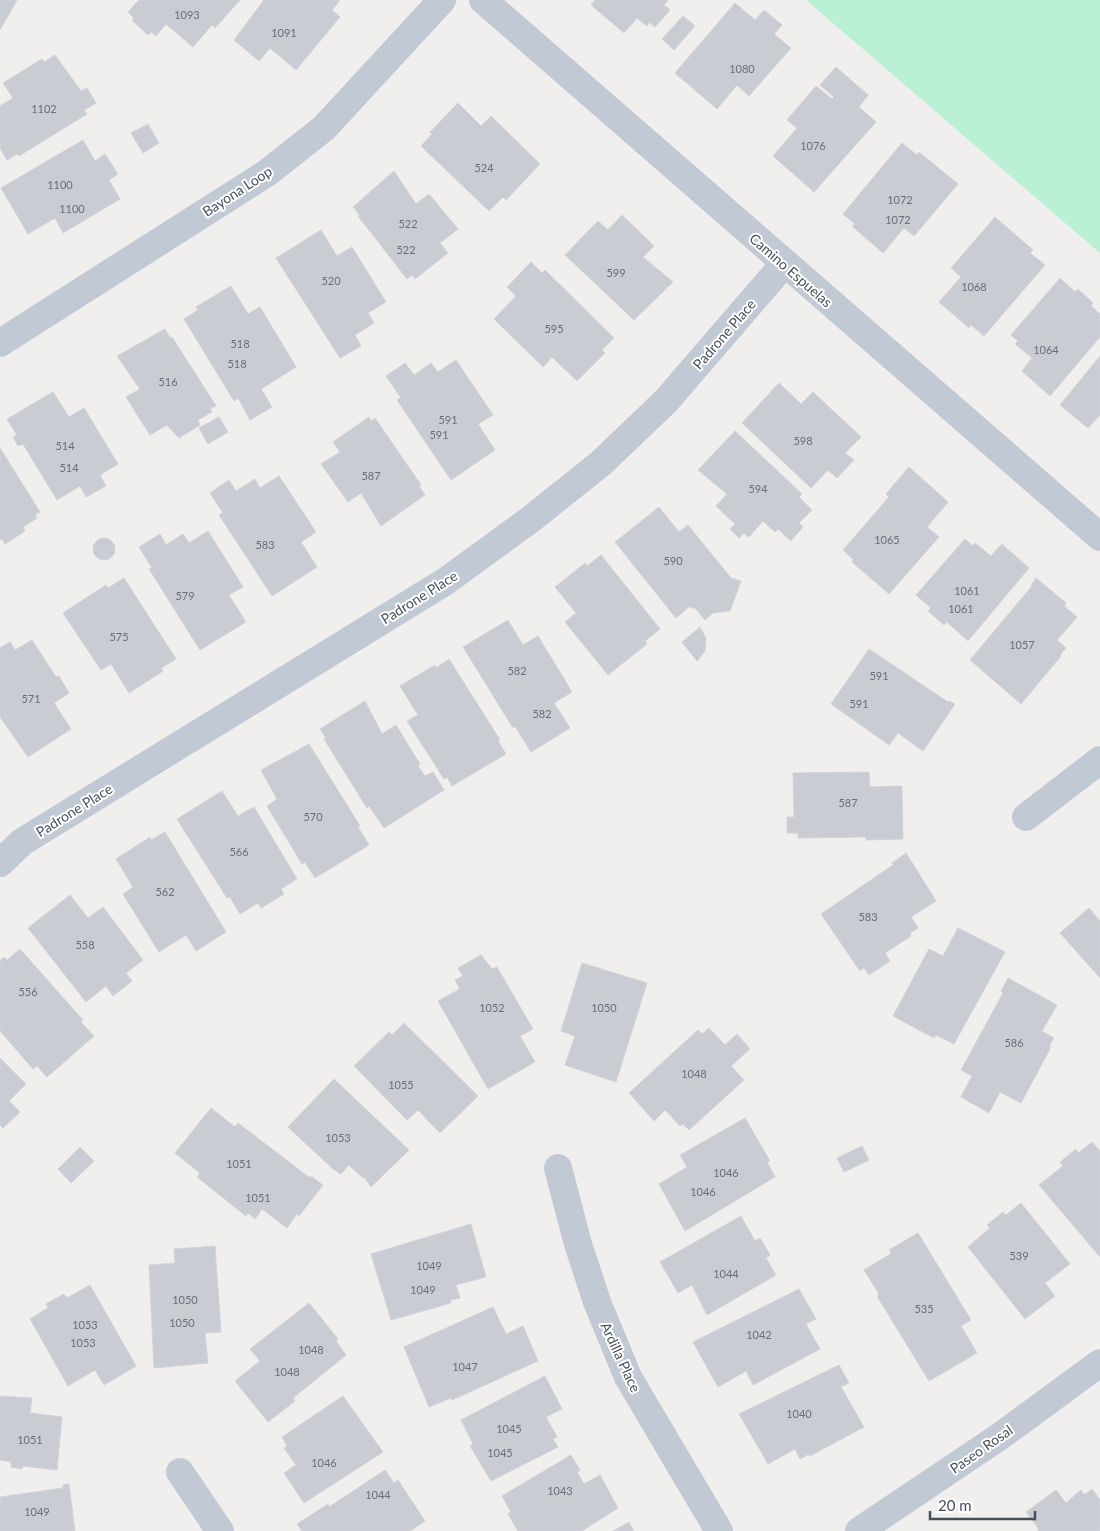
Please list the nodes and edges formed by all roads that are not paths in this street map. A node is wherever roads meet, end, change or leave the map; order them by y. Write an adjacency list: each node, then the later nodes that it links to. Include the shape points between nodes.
1 (442, 0): 4 (street, Bayona Loop, via 324,128 267,173)
2 (483, 0): 3 (street, Camino Espuelas)
3 (784, 264): 5 (street, Camino Espuelas); 8 (street, Padrone Place, via 666,401 600,464 531,519 446,581 22,842)
4 (0, 343)
5 (1100, 538)
6 (1100, 760): 7 (street)
7 (1026, 817)
8 (0, 863)
9 (558, 1168): 13 (street, Ardilla Place, via 592,1285 628,1377)
10 (1100, 1363): 14 (street, Paseo Rosal, via 998,1438)
11 (180, 1472): 12 (street)
12 (220, 1531)
13 (719, 1531)
14 (859, 1531)

